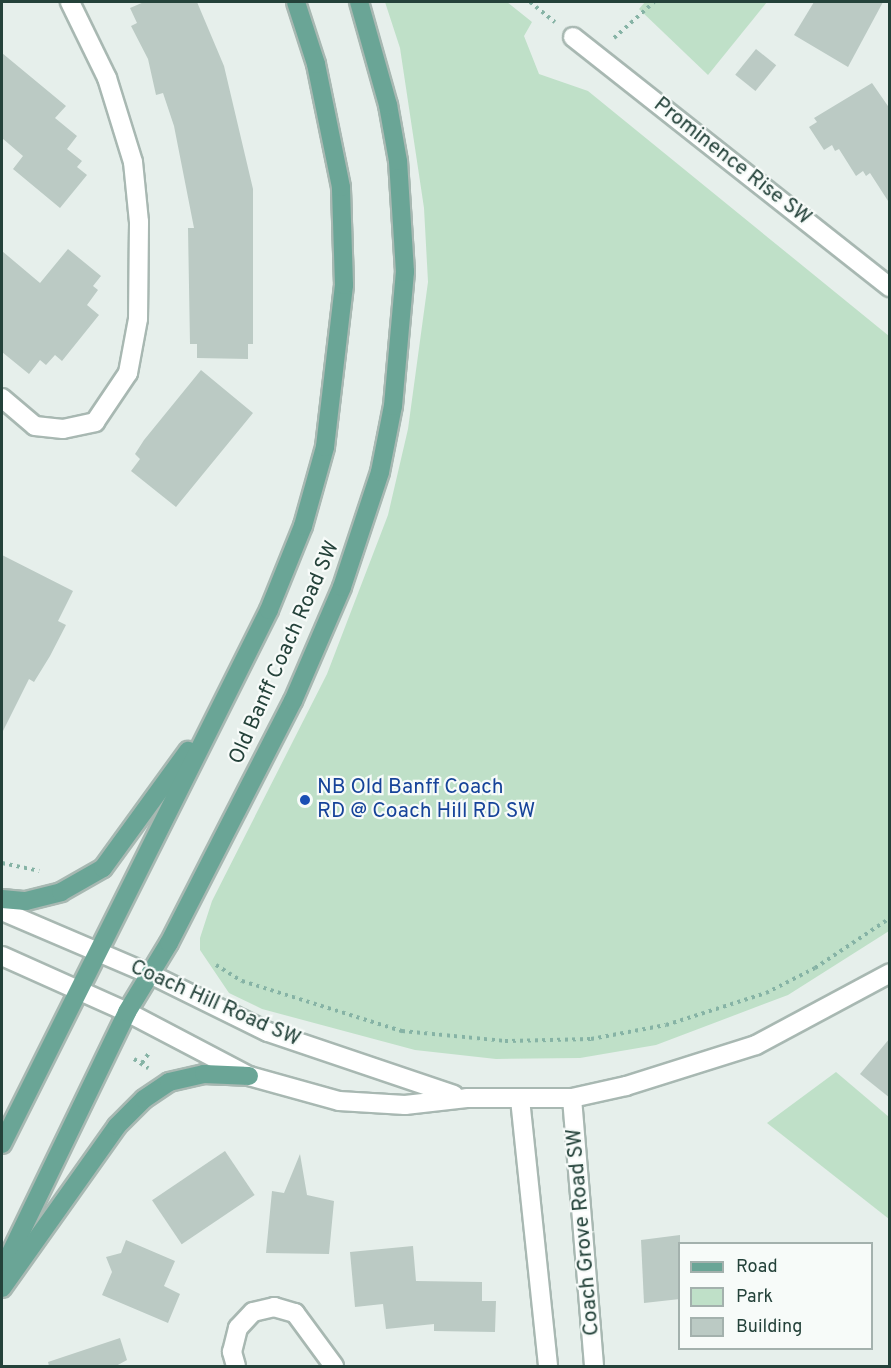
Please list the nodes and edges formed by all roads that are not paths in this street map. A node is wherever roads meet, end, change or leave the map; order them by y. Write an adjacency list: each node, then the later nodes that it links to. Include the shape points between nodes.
1 (70, 2): 6 (street, via 107,78 133,162 139,222 138,319 128,373 95,422 63,429 35,426)
2 (296, 2): 7 (main road, Old Banff Coach Road SW, via 316,64 341,187 344,285 339,362 325,447 303,526 273,601)
3 (359, 2): 13 (main road, Old Banff Coach Road SW, via 392,128 405,272 393,406 380,472 346,578 298,691)
4 (573, 37): 5 (street, Prominence Rise SW)
5 (890, 287)
6 (2, 398)
7 (226, 695): 8 (main road, via 103,868 61,892 26,901); 10 (main road, Old Banff Coach Road SW)
8 (2, 899)
9 (2, 911): 10 (street, Coach Hill Road SW)
10 (98, 954): 13 (street, Coach Hill Road SW); 14 (main road, Old Banff Coach Road SW)
11 (2, 956): 14 (street, Coach Hill Road SW)
12 (890, 973): 18 (street, Coach Hill Road SW, via 756,1045 626,1086)
13 (150, 974): 15 (main road, Old Banff Coach Road SW); 17 (street, Coach Hill Road SW, via 268,1032 412,1084)
14 (78, 991): 15 (street, Coach Hill Road SW); 20 (main road, Old Banff Coach Road SW)
15 (128, 1012): 16 (street, Coach Hill Road SW); 21 (main road, Old Banff Coach Road SW)
16 (249, 1076): 17 (street, Coach Hill Road SW, via 339,1101 405,1104); 22 (main road, via 204,1074 170,1082 144,1099 117,1125)
17 (467, 1098): 19 (street, Coach Hill Road SW)
18 (572, 1098): 19 (street, Coach Hill Road SW); 26 (street, Coach Grove Road SW)
19 (520, 1099): 25 (street)
20 (2, 1144)
21 (2, 1271)
22 (2, 1288)
23 (236, 1366): 24 (street, via 232,1352 238,1328 253,1312 274,1307 295,1313)
24 (334, 1366)
25 (548, 1366)
26 (594, 1366)

